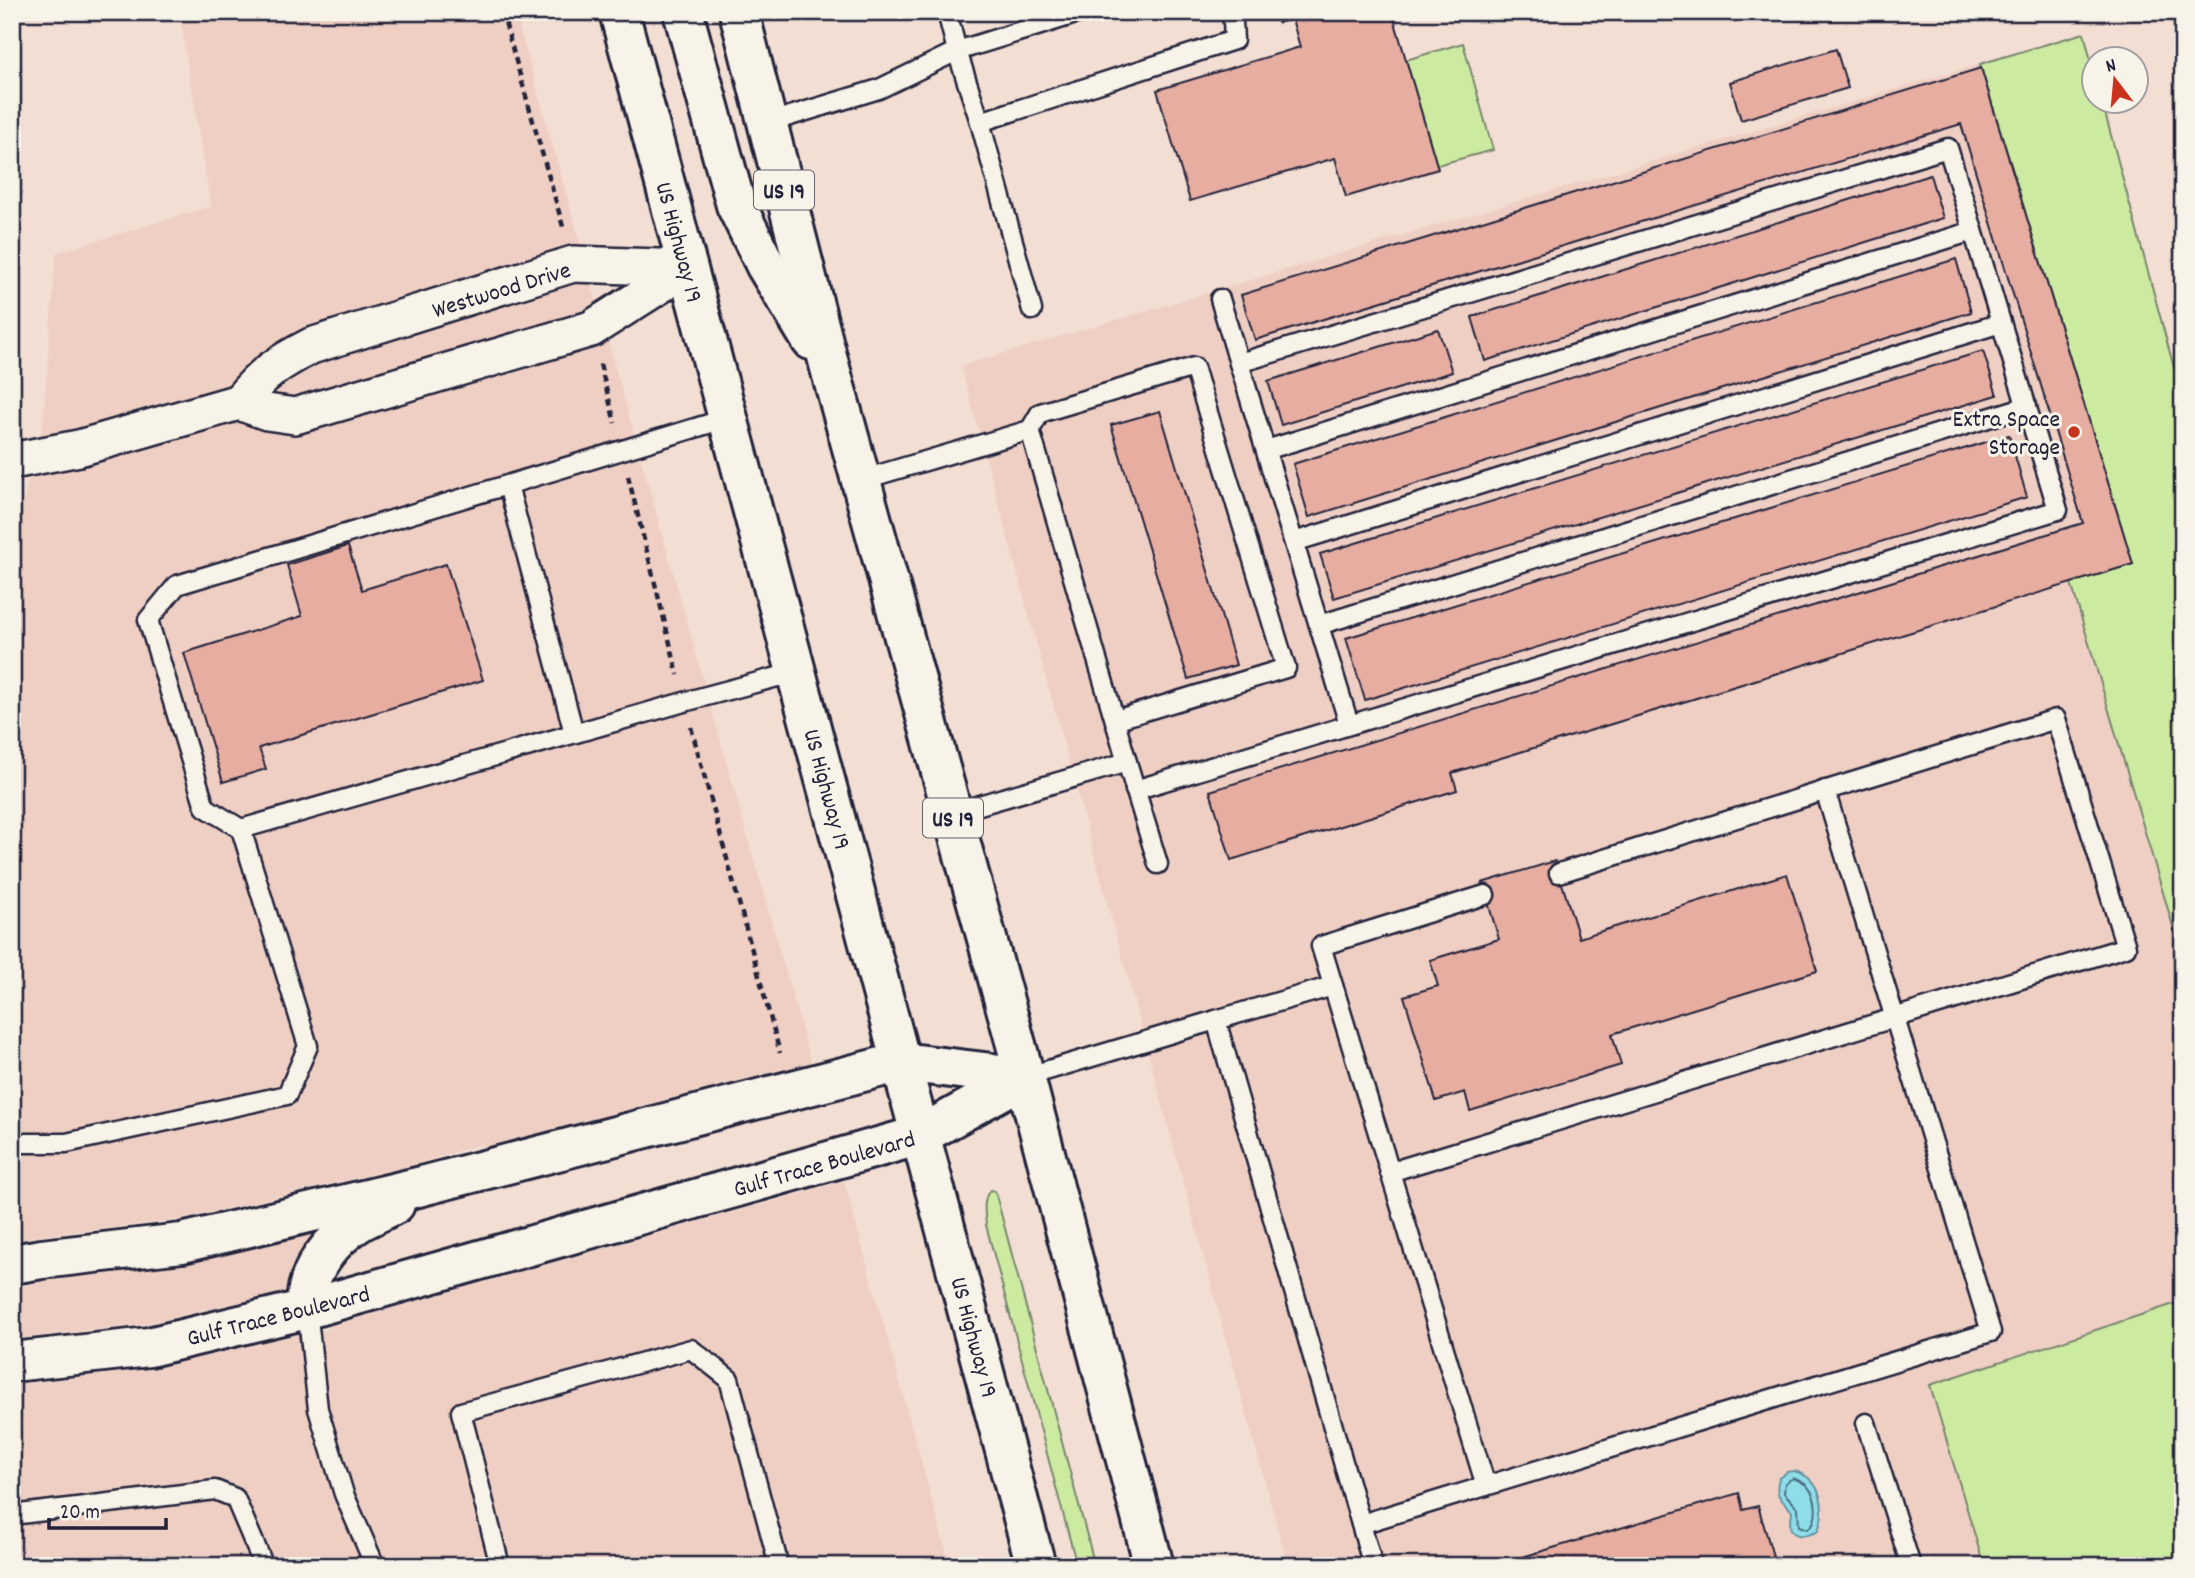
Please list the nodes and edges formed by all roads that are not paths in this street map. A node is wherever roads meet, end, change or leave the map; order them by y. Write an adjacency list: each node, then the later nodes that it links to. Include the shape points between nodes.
1 (619, 12): 11 (main road, US Highway 19)
2 (683, 12): 16 (main road, via 736,205 765,266)
3 (739, 12): 9 (main road, US 19)
4 (947, 12): 7 (lane)
5 (1082, 12): 7 (lane)
6 (1230, 12): 8 (lane, via 1234,40)
7 (957, 51): 8 (lane); 9 (lane, via 878,89)
8 (980, 121): 13 (lane)
9 (767, 123): 16 (main road, US 19)
10 (1973, 231): 14 (lane); 15 (lane, via 1948,148); 21 (lane)
11 (687, 268): 17 (street, via 591,328 295,416); 17 (street, Westwood Drive, via 573,264 311,346 258,379); 19 (main road, US Highway 19)
12 (1220, 299): 15 (lane)
13 (1032, 310)
14 (2001, 323): 18 (lane); 25 (lane)
15 (1239, 363): 21 (lane)
16 (830, 368): 23 (main road, US 19)
17 (239, 402): 22 (street, via 79,448)
18 (2026, 406): 26 (lane); 29 (lane, via 2058,510)
19 (727, 418): 24 (lane); 27 (main road, US Highway 19)
20 (1030, 430): 23 (lane); 28 (lane); 28 (lane, via 1040,413 1194,367 1286,668)
21 (1266, 450): 25 (lane)
22 (12, 461)
23 (861, 480): 34 (main road, US 19)
24 (508, 485): 30 (lane); 35 (lane, via 177,585 148,620 205,807)
25 (1294, 542): 26 (lane)
26 (1319, 625): 29 (lane)
27 (796, 672): 30 (lane); 42 (main road, US Highway 19)
28 (1115, 720): 31 (lane)
29 (1349, 724): 32 (lane)
30 (574, 733): 35 (lane)
31 (1127, 762): 32 (lane); 34 (lane)
32 (1135, 790): 36 (lane)
33 (1825, 790): 37 (lane); 40 (lane); 40 (lane, via 2056,719 2126,947)
34 (951, 813): 43 (main road, US 19)
35 (241, 829): 45 (lane, via 308,1046 287,1096 66,1143)
36 (1158, 864)
37 (1559, 873)
38 (1485, 895): 39 (lane, via 1321,946)
39 (1333, 986): 41 (lane); 46 (lane)
40 (1895, 1018): 46 (lane); 52 (lane, via 1991,1332)
41 (1216, 1020): 43 (lane); 54 (lane)
42 (901, 1062): 43 (main road); 44 (main road, US Highway 19); 47 (main road)
43 (1025, 1077): 44 (main road, Gulf Trace Boulevard); 60 (main road, US 19)
44 (921, 1135): 49 (main road, Gulf Trace Boulevard); 59 (main road, US Highway 19)
45 (12, 1143)
46 (1390, 1172): 52 (lane)
47 (472, 1173): 48 (main road, via 182,1242); 49 (main road, via 359,1222 312,1272 305,1295)
48 (12, 1264)
49 (307, 1310): 50 (main road, Gulf Trace Boulevard, via 149,1347); 56 (lane, via 318,1409 344,1494)
50 (12, 1362)
51 (1866, 1423): 62 (lane)
52 (1486, 1486): 54 (lane)
53 (12, 1515): 55 (lane, via 215,1490 235,1498)
54 (1361, 1524): 61 (lane)
55 (264, 1566)
56 (375, 1566)
57 (500, 1566): 58 (lane, via 461,1412 691,1349 729,1379)
58 (779, 1566)
59 (1036, 1566)
60 (1154, 1566)
61 (1373, 1566)
62 (1911, 1566)

